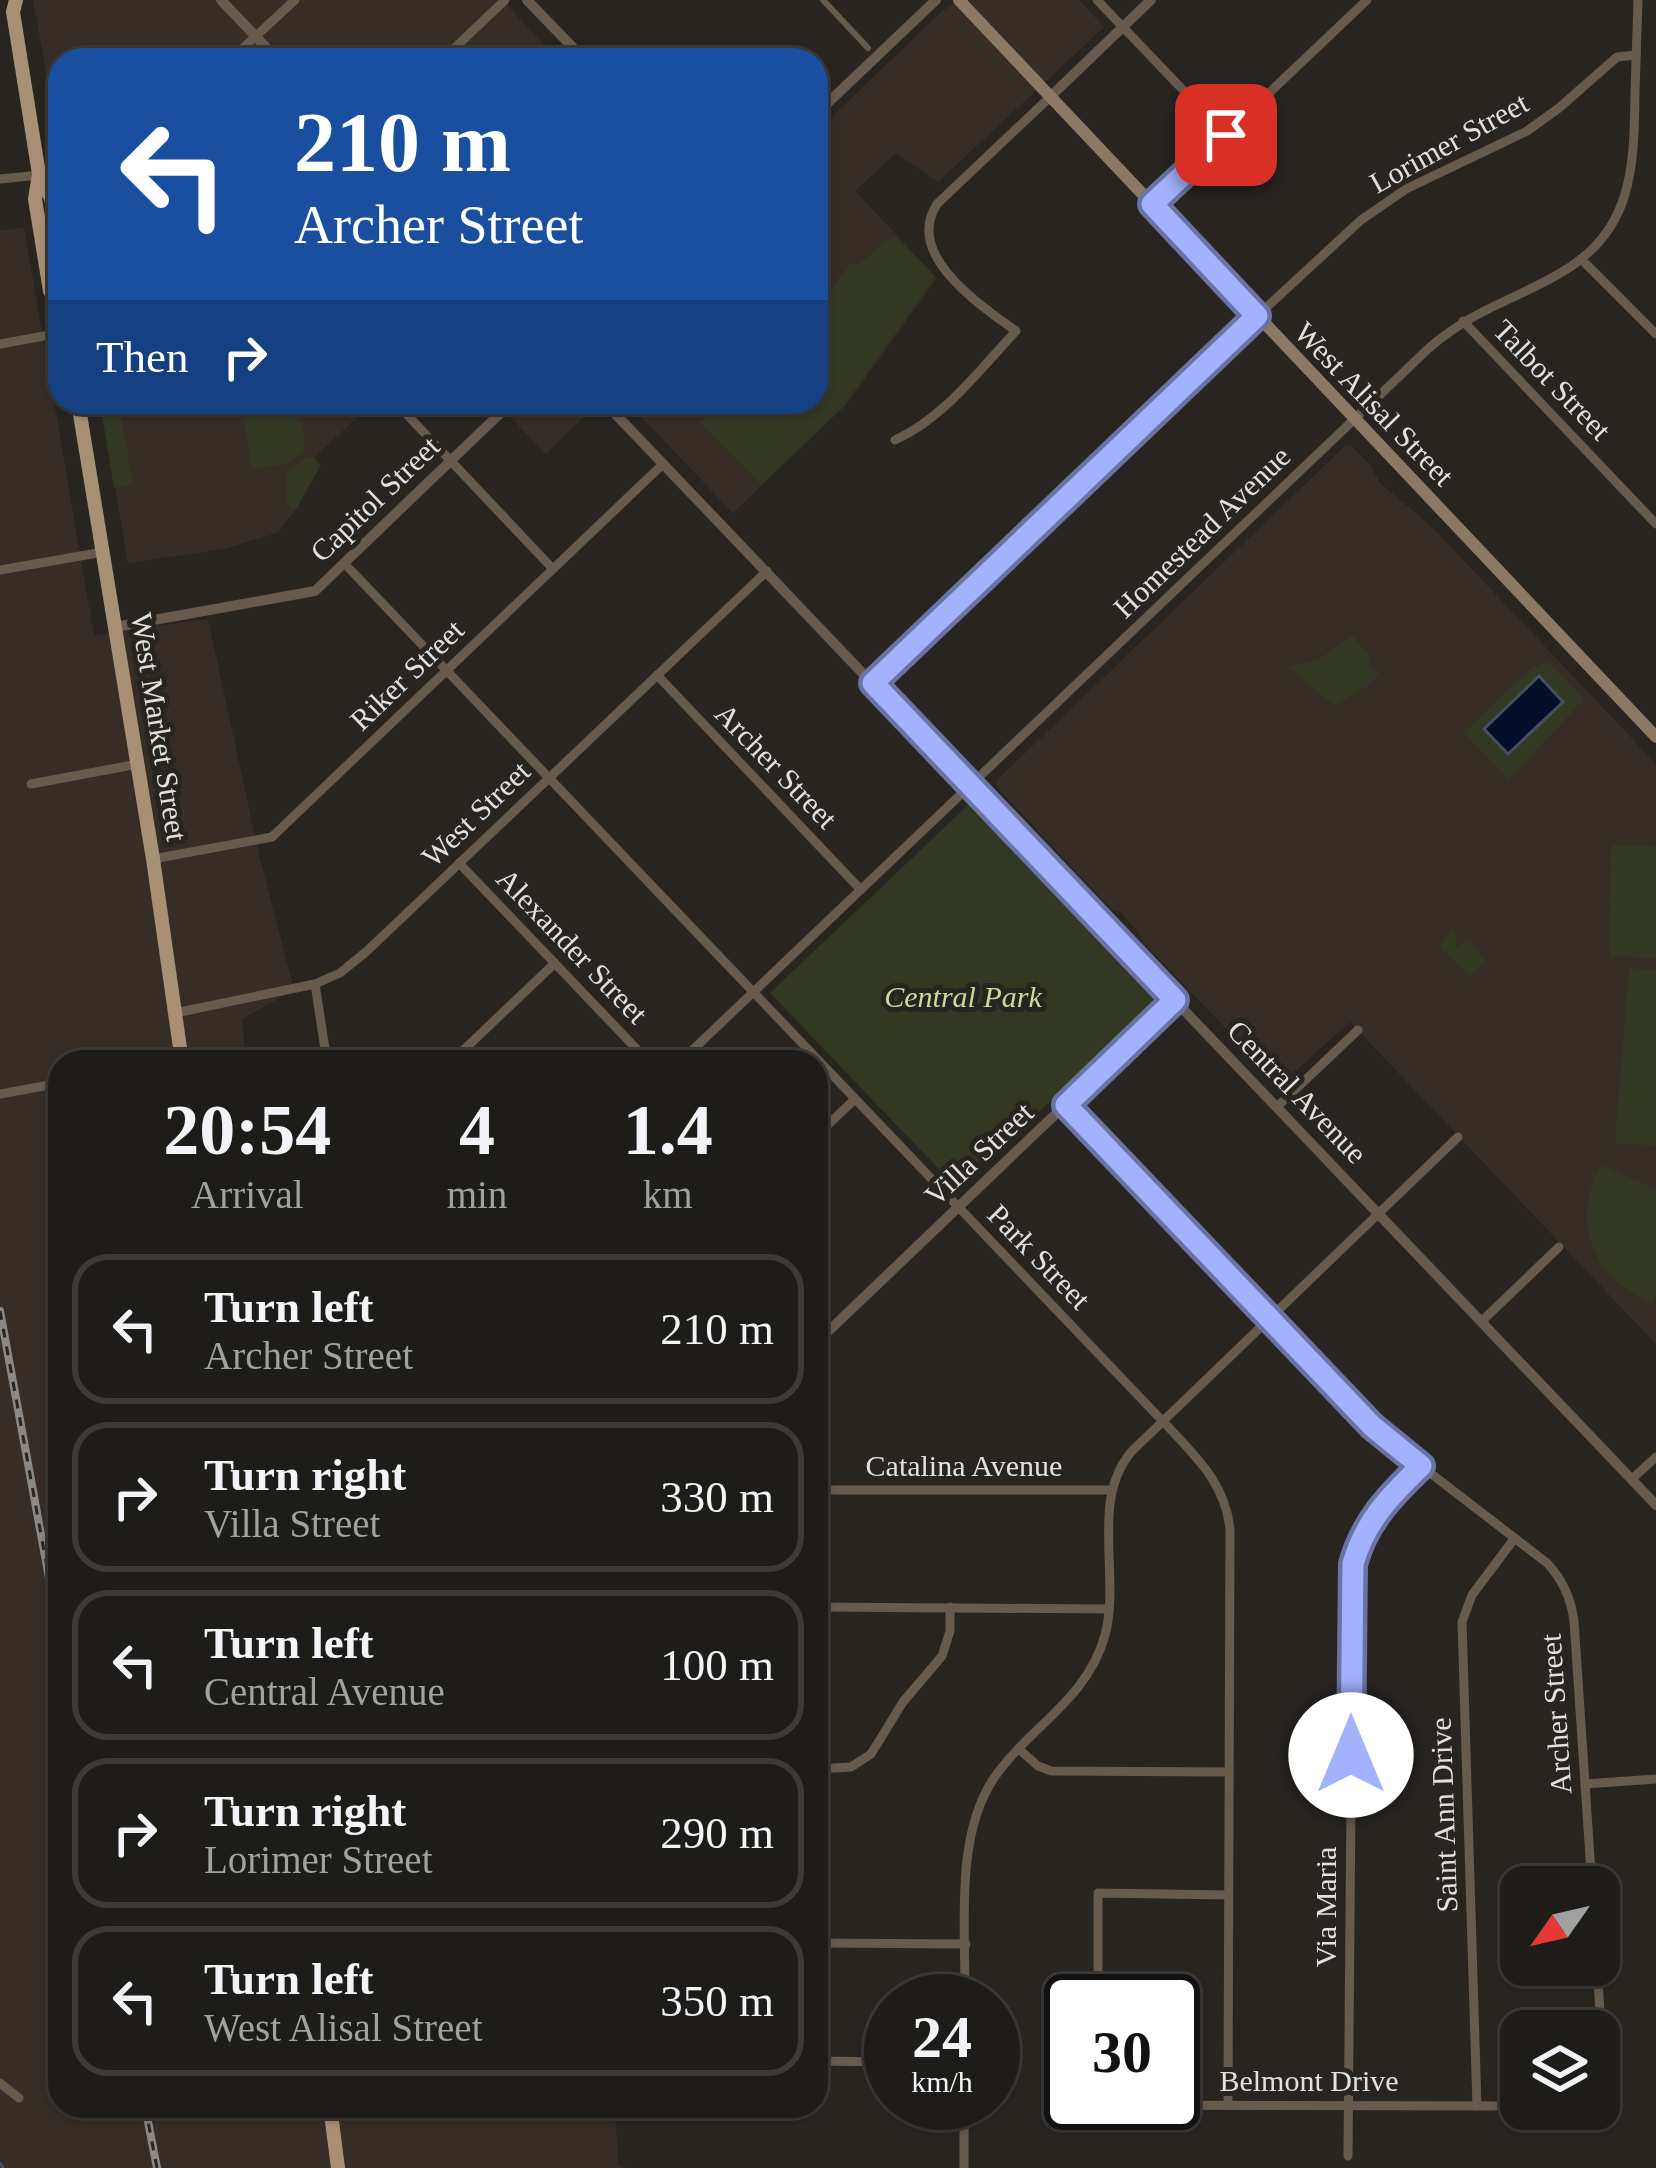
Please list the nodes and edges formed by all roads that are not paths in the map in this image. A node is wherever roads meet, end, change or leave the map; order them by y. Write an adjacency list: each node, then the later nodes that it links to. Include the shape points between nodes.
1 (221, 0): 14 (street)
2 (295, 0): 14 (street)
3 (505, 0): 17 (street)
4 (527, 0): 18 (street)
5 (823, 0): 19 (street)
6 (936, 0): 22 (street)
7 (959, 0): 21 (main road, West Alisal Street)
8 (1097, 0): 13 (street)
9 (1151, 0): 13 (street)
10 (1366, 0): 23 (street)
11 (1638, 0): 20 (street, Homestead Avenue)
12 (11, 4): 25 (main road)
13 (1123, 27): 21 (street); 23 (street)
14 (256, 37): 15 (street); 16 (street)
15 (244, 48)
16 (267, 48)
17 (455, 48)
18 (573, 48)
19 (868, 48)
20 (1636, 55): 29 (street, Homestead Avenue, via 1632,175 1609,228); 31 (street, Lorimer Street, via 1617,57 1527,131 1383,204)
21 (1050, 97): 28 (main road, West Alisal Street); 41 (street, via 937,204 927,225 942,266 1016,331 918,429)
22 (828, 103)
23 (1226, 135): 28 (street)
24 (48, 174): 25 (street)
25 (39, 175): 26 (street); 27 (main road); 30 (main road, via 35,199)
26 (0, 179)
27 (48, 192)
28 (1152, 204): 31 (main road, West Alisal Street)
29 (1581, 259): 32 (street, Homestead Avenue); 33 (street)
30 (48, 279)
31 (1257, 316): 40 (main road, West Alisal Street); 53 (street, Lorimer Street)
32 (1462, 321): 40 (street, Homestead Avenue); 44 (street, Talbot Street)
33 (1656, 334)
34 (48, 335): 35 (street)
35 (0, 344)
36 (80, 414): 45 (main road, West Market Street)
37 (407, 414): 42 (street)
38 (499, 414): 42 (street, Capitol Street)
39 (615, 414): 43 (street, Central Avenue)
40 (1355, 419): 54 (main road, West Alisal Street); 58 (street, Homestead Avenue)
41 (895, 440)
42 (451, 460): 46 (street, Capitol Street); 47 (street)
43 (663, 464): 47 (street, Riker Street); 49 (street, Central Avenue)
44 (1656, 524)
45 (103, 552): 48 (street); 50 (main road, West Market Street)
46 (344, 563): 50 (street, Capitol Street, via 315,591); 51 (street, Park Street)
47 (553, 568): 51 (street, Riker Street)
48 (0, 570)
49 (767, 572): 52 (street, West Street); 53 (street, Central Avenue)
50 (115, 627): 55 (main road, West Market Street)
51 (446, 671): 56 (street, Park Street); 59 (street, Riker Street, via 272,837)
52 (657, 676): 56 (street, West Street); 61 (street, Archer Street)
53 (873, 683): 58 (street, Central Avenue)
54 (1656, 737)
55 (138, 764): 57 (street); 59 (main road, West Market Street)
56 (548, 778): 60 (street, West Street); 64 (street, Park Street)
57 (31, 784)
58 (970, 785): 61 (street, Homestead Avenue); 65 (street, Central Avenue)
59 (153, 859): 66 (main road, West Market Street)
60 (459, 863): 62 (street, Alexander Street); 63 (street, West Street, via 356,961)
61 (861, 890): 64 (street, Homestead Avenue)
62 (555, 963): 70 (street); 71 (street, Alexander Street)
63 (315, 984): 66 (street, West Street); 69 (street)
64 (754, 992): 72 (street, Homestead Avenue); 73 (street, Park Street)
65 (1175, 1000): 78 (street, Villa Street); 79 (street, Central Avenue)
66 (175, 1013): 68 (main road, West Market Street)
67 (1358, 1030): 79 (street)
68 (177, 1050)
69 (325, 1050)
70 (464, 1050)
71 (638, 1050)
72 (693, 1050)
73 (808, 1050)
74 (828, 1071): 77 (street, Park Street)
75 (48, 1084): 76 (street)
76 (0, 1094)
77 (855, 1100): 80 (street); 82 (street, Park Street)
78 (1066, 1105): 82 (street, Villa Street); 85 (street, Archer Street)
79 (1278, 1106): 83 (street, Central Avenue)
80 (828, 1125)
81 (1458, 1137): 83 (street)
82 (958, 1206): 87 (street, Villa Street); 88 (street, Park Street)
83 (1380, 1214): 85 (street); 86 (street, Central Avenue)
84 (1559, 1247): 86 (street)
85 (1270, 1319): 88 (street); 90 (street, Archer Street, via 1377,1432)
86 (1483, 1322): 91 (street, Central Avenue)
87 (828, 1331)
88 (1163, 1421): 93 (street, via 1126,1457); 101 (street, Park Street, via 1211,1474 1228,1510)
89 (1656, 1457): 91 (street)
90 (1421, 1466): 95 (street, Archer Street); 116 (street, Via Maria, via 1376,1513 1353,1564)
91 (1633, 1478): 94 (street, Central Avenue)
92 (828, 1490): 93 (street, Catalina Avenue)
93 (1111, 1490): 98 (street)
94 (1656, 1505)
95 (1514, 1539): 103 (street, Archer Street, via 1547,1563 1568,1594); 117 (street, Saint Ann Drive, via 1462,1622)
96 (828, 1607): 97 (street)
97 (950, 1607): 98 (street); 100 (street, via 942,1656 871,1754 851,1767)
98 (1109, 1609): 99 (street, via 1101,1649 1082,1684)
99 (1019, 1750): 101 (street, via 1051,1771); 107 (street, via 989,1786 972,1828)
100 (828, 1768)
101 (1229, 1772): 105 (street, Park Street)
102 (1656, 1779): 103 (street)
103 (1585, 1784): 104 (street, Archer Street)
104 (1591, 1866)
105 (1228, 1895): 109 (street, via 1098,1894); 115 (street, Park Street)
106 (828, 1943): 107 (street)
107 (966, 1944): 108 (street)
108 (965, 1974)
109 (1098, 1974)
110 (828, 2061): 111 (street)
111 (864, 2062)
112 (0, 2084): 113 (street)
113 (19, 2098)
114 (1200, 2104): 115 (street, Belmont Drive)
115 (1228, 2104): 116 (street, Belmont Drive)
116 (1348, 2105): 117 (street, Belmont Drive); 121 (street, Via Maria)
117 (1477, 2106): 118 (street, Belmont Drive)
118 (1500, 2106)
119 (332, 2118): 122 (main road)
120 (964, 2130): 123 (street)
121 (1348, 2156)
122 (338, 2168)
123 (964, 2168)

